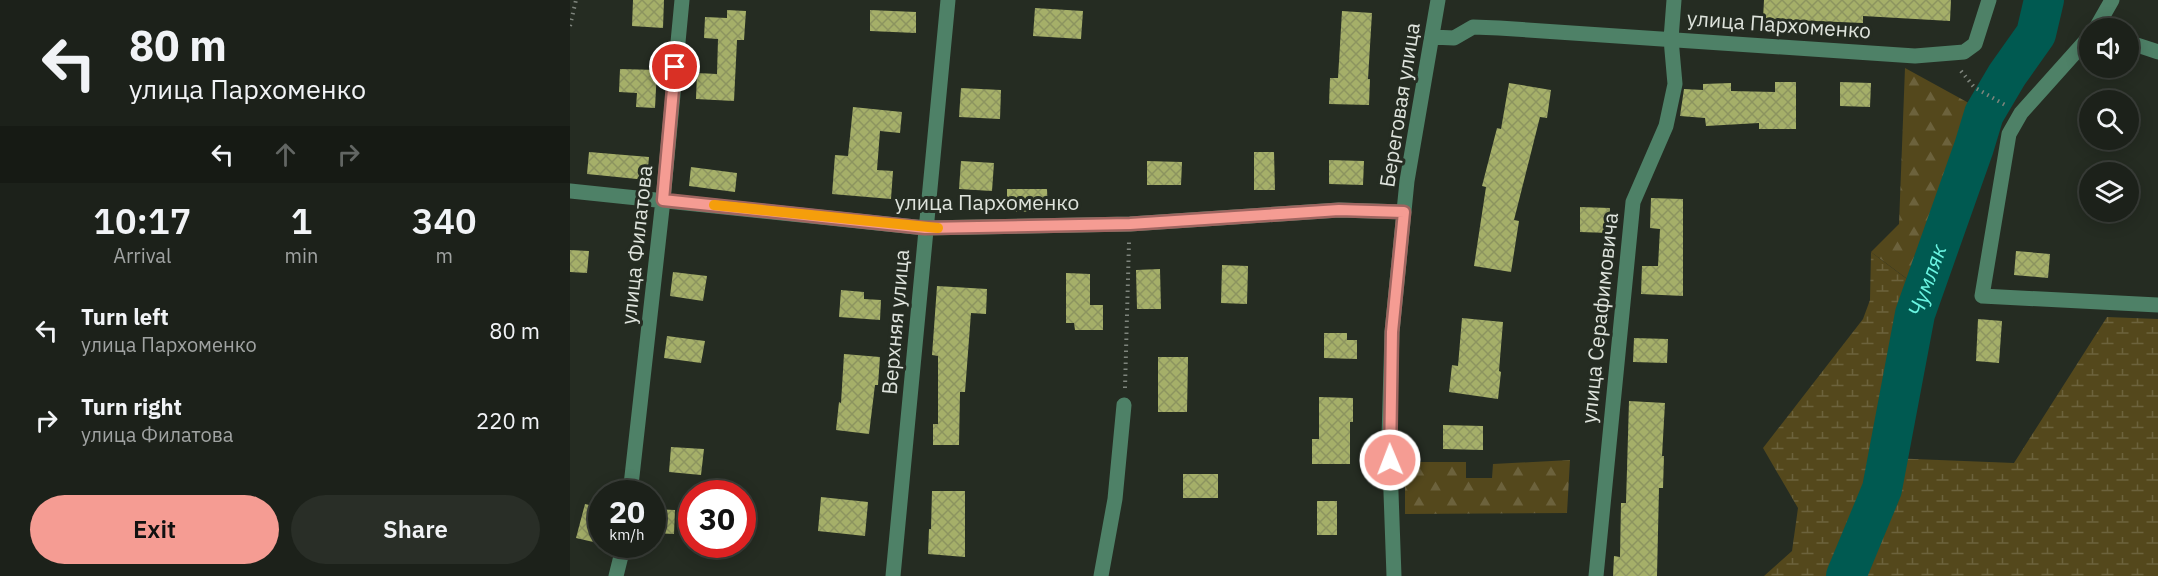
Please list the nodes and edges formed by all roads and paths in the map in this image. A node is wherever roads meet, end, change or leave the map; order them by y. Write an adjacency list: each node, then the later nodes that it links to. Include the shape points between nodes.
1 (576, 0): 9 (path)
2 (682, 0): 18 (street, улица Филатова)
3 (948, 0): 21 (street, Верхняя улица)
4 (1438, 0): 10 (street, Береговая улица)
5 (1674, 0): 11 (street, улица Серафимовича)
6 (1989, 0): 11 (street, улица Пархоменко, via 1975,44 1964,52 1915,56)
7 (2112, 0): 8 (street)
8 (2102, 18)
9 (570, 26)
10 (1432, 37): 11 (street, улица Пархоменко, via 1454,38 1473,27); 19 (street, Береговая улица)
11 (1671, 39): 30 (street, улица Серафимовича, via 1675,84 1666,126 1633,202)
12 (2139, 46): 14 (street)
13 (2079, 48): 22 (street, via 2021,113 2009,134 1982,297)
14 (2158, 52)
15 (1974, 87): 16 (path)
16 (2001, 103)
17 (570, 191): 18 (street, улица Пархоменко)
18 (663, 200): 21 (street, улица Пархоменко); 24 (street, улица Филатова)
19 (1404, 212): 20 (street, улица Пархоменко, via 1339,210); 29 (street, Береговая улица, via 1390,390)
20 (1130, 224): 21 (street, улица Пархоменко); 23 (path)
21 (925, 228): 27 (street, Верхняя улица)
22 (2158, 305)
23 (1124, 405): 28 (street, via 1115,499)
24 (632, 480)
25 (620, 558): 26 (street)
26 (616, 576)
27 (893, 576)
28 (1101, 576)
29 (1394, 576)
30 (1596, 576)

